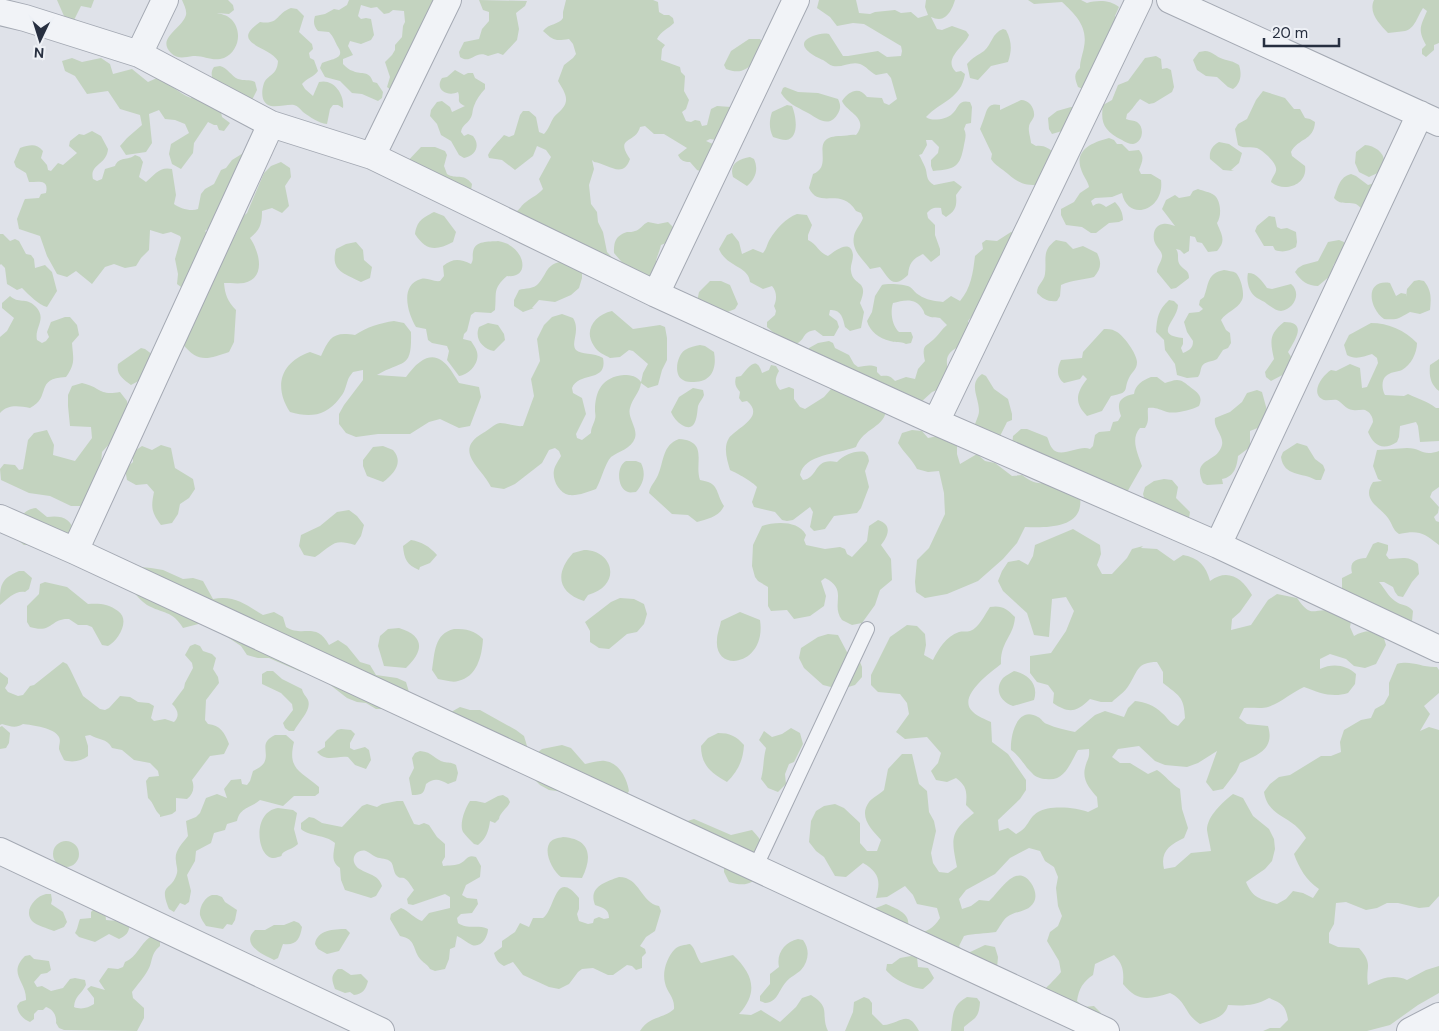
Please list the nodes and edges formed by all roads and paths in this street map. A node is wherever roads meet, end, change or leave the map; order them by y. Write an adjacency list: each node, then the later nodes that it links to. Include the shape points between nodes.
1 (164, 0): 7 (street)
2 (448, 0): 10 (street)
3 (796, 0): 11 (street)
4 (1139, 0): 12 (street)
5 (1170, 0): 8 (street)
6 (0, 12): 7 (street)
7 (139, 54): 9 (street)
8 (1430, 118): 14 (street)
9 (270, 124): 10 (street); 15 (street)
10 (372, 156): 11 (street)
11 (656, 294): 12 (street)
12 (936, 422): 14 (street)
13 (0, 518): 15 (street)
14 (1218, 545): 17 (street)
15 (74, 551): 19 (street)
16 (867, 629): 19 (lane)
17 (1439, 649)
18 (0, 851): 21 (street)
19 (755, 868): 22 (street)
20 (1439, 1016): 23 (street)
21 (381, 1031)
22 (1106, 1031)
23 (1410, 1031)

